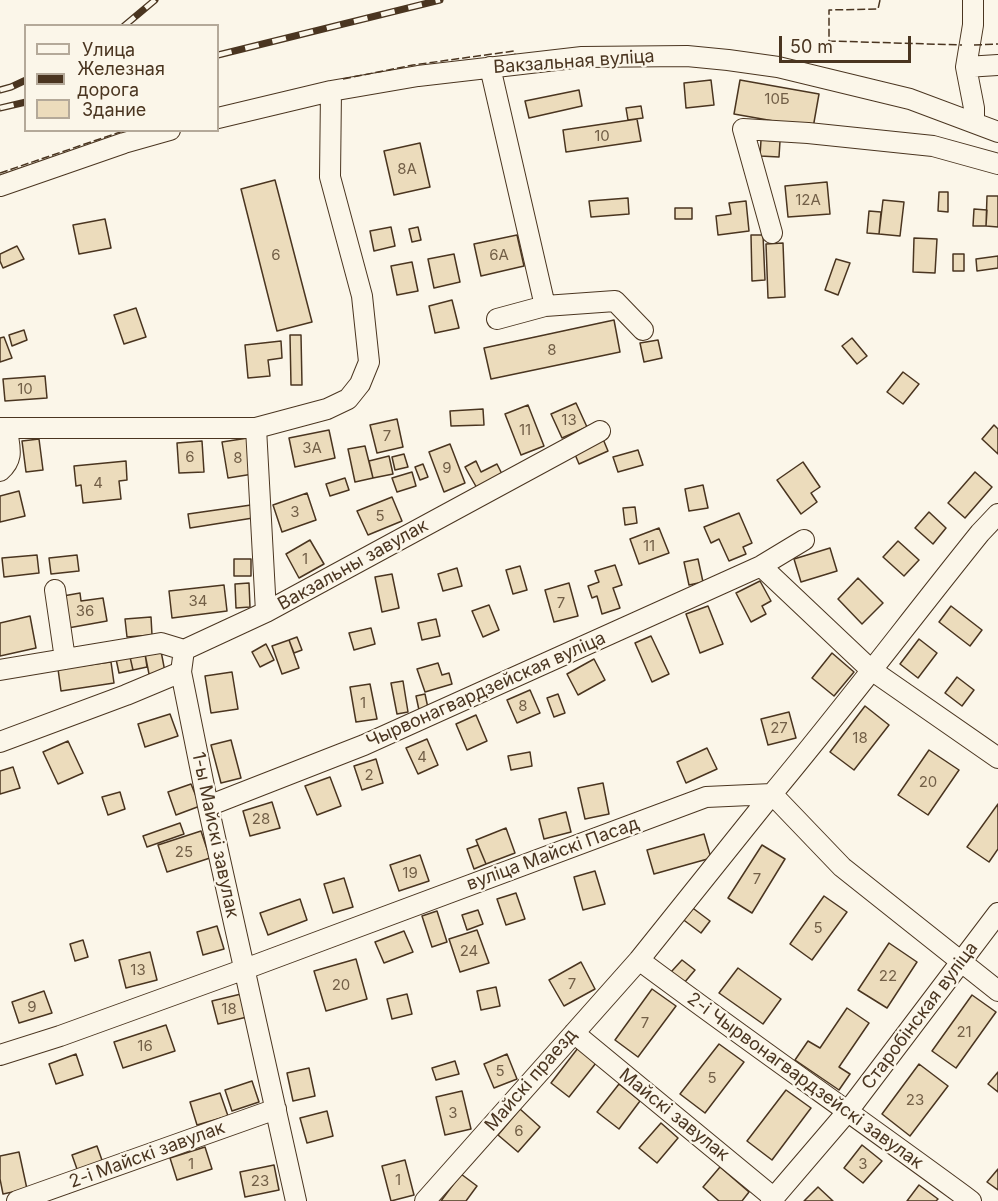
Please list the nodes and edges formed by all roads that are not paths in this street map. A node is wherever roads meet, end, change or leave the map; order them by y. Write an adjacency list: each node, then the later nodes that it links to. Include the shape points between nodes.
1 (973, 0): 4 (street)
2 (998, 65): 4 (street)
3 (490, 67): 5 (street, Вакзальная вуліца); 7 (street, Вакзальная вуліца, via 605,57 728,60 910,99); 13 (street)
4 (966, 67): 7 (street)
5 (331, 91): 6 (street, Вакзальная вуліца); 16 (street, via 330,177 362,296 369,362 360,384 348,399)
6 (219, 118)
7 (974, 122): 9 (street, Вакзальная вуліца)
8 (163, 132): 11 (street)
9 (998, 132)
10 (998, 164): 12 (street, via 933,146 743,129)
11 (0, 186)
12 (772, 233)
13 (545, 306): 14 (street); 15 (street, via 615,301)
14 (497, 319)
15 (643, 330)
16 (256, 428): 17 (street); 24 (street, Вакзальны завулак)
17 (4, 429): 19 (street, via 10,456)
18 (600, 431): 24 (street, Вакзальны завулак)
19 (0, 471)
20 (998, 514): 27 (street)
21 (804, 540): 22 (street, Чырвонагвардзейская вуліца)
22 (761, 566): 27 (street); 33 (street, Чырвонагвардзейская вуліца, via 364,745)
23 (55, 590): 26 (street)
24 (266, 612): 25 (street)
25 (184, 650): 26 (street, via 161,643); 29 (street, 1-ы Майскі завулак)
26 (65, 659): 28 (street)
27 (870, 669): 31 (street); 32 (street)
28 (0, 670)
29 (181, 672): 30 (street); 33 (street, 1-ы Майскі завулак)
30 (0, 742)
31 (998, 758)
32 (772, 794): 35 (street, Майскі праезд); 36 (street, via 842,867); 37 (street, вуліца Майскі Пасад, via 706,797)
33 (208, 806): 37 (street, 1-ы Майскі завулак)
34 (998, 913): 36 (street, Старобінская вуліца)
35 (639, 960): 39 (street, Майскі праезд); 42 (street, 2-і Чырвонагвардзейскі завулак)
36 (962, 963): 38 (street); 42 (street, Старобінская вуліца)
37 (245, 969): 40 (street, вуліца Майскі Пасад); 41 (street, 1-ы Майскі завулак)
38 (998, 991)
39 (574, 1033): 43 (street, Майскі завулак); 46 (street, Майскі праезд)
40 (0, 1055)
41 (276, 1109): 44 (street, 2-і Майскі завулак); 45 (street, 1-ы Майскі завулак)
42 (848, 1111): 43 (street, Старобінская вуліца); 47 (street, 2-і Чырвонагвардзейскі завулак)
43 (773, 1199)
44 (17, 1201)
45 (296, 1201)
46 (425, 1201)
47 (971, 1201)

